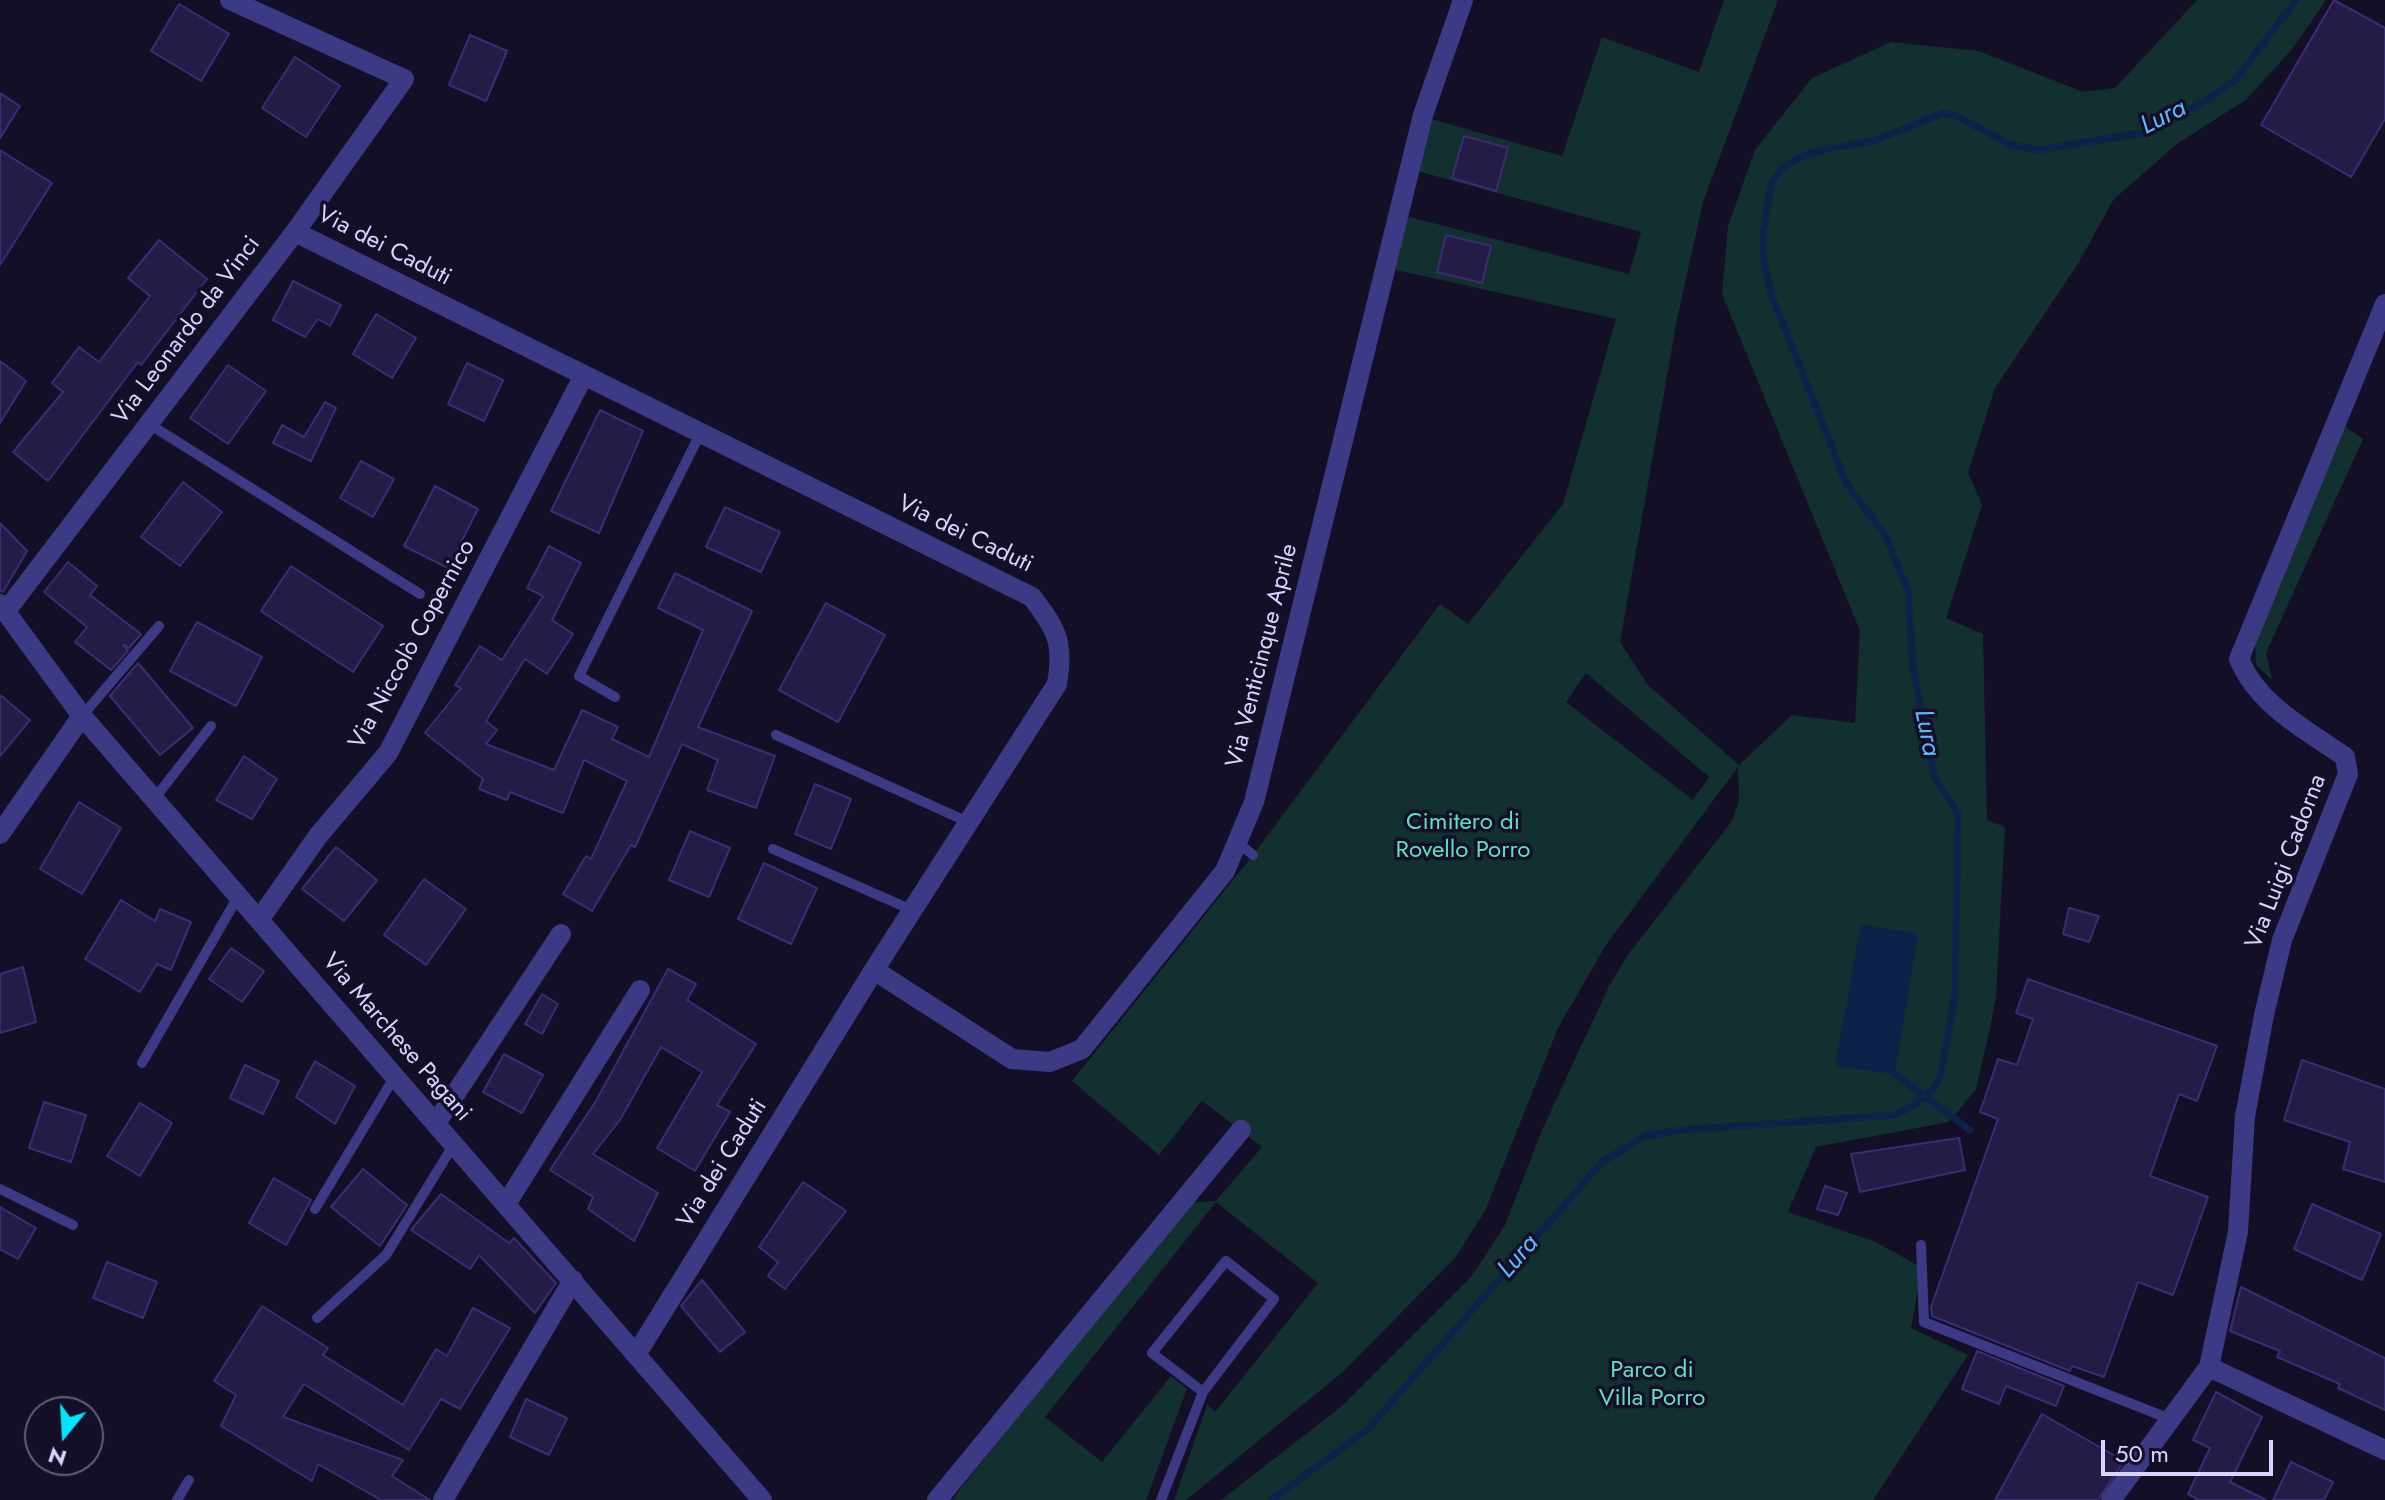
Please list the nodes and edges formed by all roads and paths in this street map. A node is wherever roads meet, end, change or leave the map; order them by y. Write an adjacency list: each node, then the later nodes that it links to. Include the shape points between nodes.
1 (230, 0): 3 (street, Via Leonardo da Vinci, via 404,79)
2 (1463, 0): 18 (street, Via Venticinque Aprile, via 1423,115 1254,802)
3 (295, 232): 5 (street, Via dei Caduti); 6 (street, Via Leonardo da Vinci)
4 (2385, 304): 40 (street, Via Luigi Cadorna, via 2239,659 2247,679 2268,702 2345,757 2348,774 2282,940 2264,1015 2245,1116 2238,1232)
5 (583, 377): 7 (street, Via dei Caduti); 23 (street, Via Niccolò Copernico, via 388,753 318,836)
6 (149, 424): 8 (lane); 9 (street, Via Leonardo da Vinci)
7 (700, 434): 11 (lane, via 579,676); 16 (street, Via dei Caduti, via 1032,597 1053,625 1063,652 1057,684)
8 (420, 594)
9 (3, 607): 12 (street, Via Marchese Pagani)
10 (159, 626): 12 (lane)
11 (615, 697)
12 (82, 716): 15 (street, Via Marchese Pagani); 17 (street)
13 (211, 726): 15 (lane)
14 (776, 735): 16 (lane)
15 (155, 798): 21 (street, Via Marchese Pagani)
16 (968, 822): 22 (street, Via dei Caduti)
17 (0, 834)
18 (1236, 841): 20 (lane); 25 (street, Via Venticinque Aprile, via 1225,871 1082,1049 1067,1056 1050,1062 1012,1059)
19 (773, 849): 22 (lane)
20 (1253, 855)
21 (240, 894): 23 (street, Via Marchese Pagani); 27 (lane)
22 (912, 910): 25 (street, Via dei Caduti)
23 (259, 920): 28 (street, Via Marchese Pagani)
24 (561, 934): 29 (street)
25 (874, 970): 39 (street, Via dei Caduti)
26 (640, 990): 33 (street)
27 (142, 1063)
28 (395, 1076): 29 (street, Via Marchese Pagani); 34 (lane)
29 (436, 1123): 31 (street, Via Marchese Pagani)
30 (1241, 1130): 48 (street)
31 (454, 1144): 33 (street, Via Marchese Pagani); 38 (lane, via 386,1255)
32 (0, 1189): 35 (lane)
33 (506, 1204): 37 (street, Via Marchese Pagani)
34 (315, 1209)
35 (73, 1225)
36 (1921, 1245): 42 (lane, via 1924,1322)
37 (573, 1280): 39 (street, Via Marchese Pagani); 46 (street)
38 (317, 1318)
39 (637, 1353): 47 (street, Via Marchese Pagani)
40 (2209, 1367): 42 (street); 43 (street)
41 (1203, 1392): 41 (lane, via 1274,1299 1226,1261 1152,1353); 49 (lane)
42 (2170, 1419): 50 (street)
43 (2385, 1450)
44 (189, 1480): 45 (lane)
45 (177, 1500)
46 (443, 1500)
47 (762, 1500)
48 (937, 1500)
49 (1161, 1500)
50 (2111, 1500)

